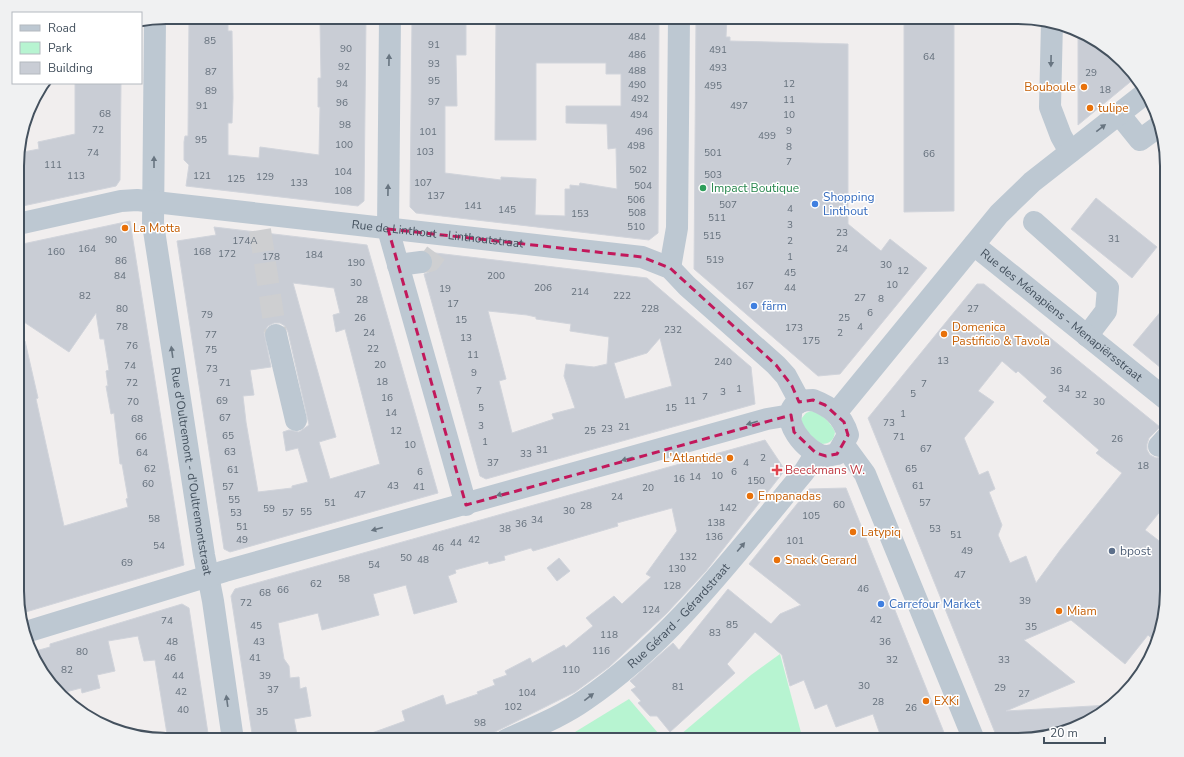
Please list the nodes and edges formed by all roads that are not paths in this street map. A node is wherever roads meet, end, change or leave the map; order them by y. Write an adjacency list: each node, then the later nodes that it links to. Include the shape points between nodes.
1 (155, 24): 9 (street, Rue d'Oultremont - d'Oultremontstraat, one-way to 1)
2 (390, 24): 12 (street, one-way to 2)
3 (679, 24): 16 (street, via 677,228)
4 (1052, 28): 8 (street, one-way to 8, via 1050,107)
5 (1142, 96): 6 (street)
6 (1119, 114): 7 (street, via 1140,140); 8 (street, one-way to 6)
7 (1155, 129)
8 (1070, 152): 13 (street, via 1032,182)
9 (153, 201): 11 (street, Rue de Linthout - Linthoutstraat, via 121,201); 12 (street, Rue de Linthout - Linthoutstraat, via 259,222); 26 (street, Rue d'Oultremont - d'Oultremontstraat, one-way to 9, via 156,239)
10 (1034, 222): 18 (street, via 1108,288 1106,311)
11 (24, 223)
12 (388, 229): 14 (street, Rue de Linthout - Linthoutstraat); 15 (street)
13 (974, 246): 18 (street, Rue des Ménapiens - Menapiërsstraat); 21 (street)
14 (432, 250): 15 (street); 16 (street, Rue de Linthout - Linthoutstraat, via 642,257)
15 (398, 265): 25 (street)
16 (670, 268): 20 (street, Rue de Linthout - Linthoutstraat, via 786,376)
17 (276, 335): 22 (street)
18 (1087, 336): 19 (street, Rue des Ménapiens - Menapiërsstraat)
19 (1160, 394)
20 (795, 409): 21 (street, via 813,400); 24 (street, via 794,432); 25 (street, one-way to 25)
21 (836, 413): 23 (street, via 844,422 848,435)
22 (296, 420)
23 (843, 444): 24 (street, via 837,454 826,456); 30 (street, via 865,474)
24 (816, 452): 29 (street, Rue Gérard - Gérardstraat, one-way to 24, via 584,701 642,655 682,617 804,472)
25 (466, 505): 26 (street, one-way to 26)
26 (208, 577): 27 (street); 28 (street, Rue d'Oultremont - d'Oultremontstraat, one-way to 26)
27 (30, 631)
28 (232, 733)
29 (520, 733)
30 (971, 733)

